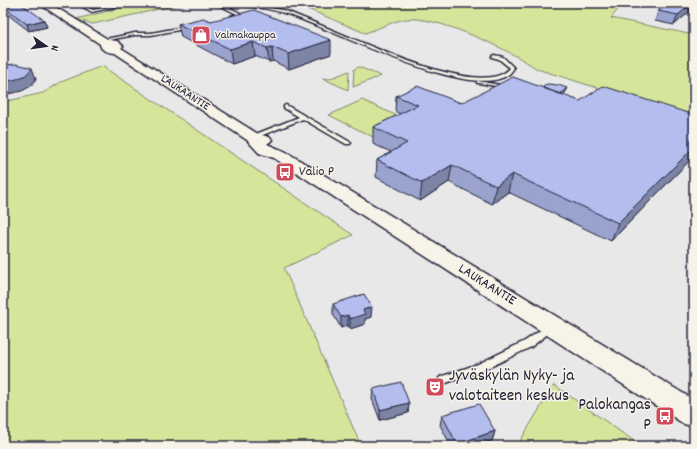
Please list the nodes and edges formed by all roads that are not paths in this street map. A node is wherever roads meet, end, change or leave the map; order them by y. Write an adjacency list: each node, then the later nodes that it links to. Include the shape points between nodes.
1 (43, 3): 10 (main road, LAUKAANTIE)
2 (78, 3): 3 (lane, via 92,11)
3 (130, 3)
4 (217, 3): 8 (lane, via 240,14)
5 (235, 3): 12 (lane, via 285,12 417,65)
6 (664, 3): 7 (street)
7 (694, 10)
8 (228, 18)
9 (190, 27): 10 (lane, via 151,34 135,34)
10 (109, 44): 16 (main road, LAUKAANTIE)
11 (494, 56): 12 (lane, via 512,68 504,77)
12 (459, 77): 13 (lane)
13 (509, 88)
14 (286, 107): 15 (lane)
15 (303, 117): 16 (lane); 17 (lane)
16 (253, 137): 18 (main road, LAUKAANTIE, via 256,144 264,150 280,155)
17 (348, 143)
18 (553, 326): 19 (lane, via 528,344 481,367); 20 (main road, LAUKAANTIE)
19 (442, 380)
20 (694, 415)

